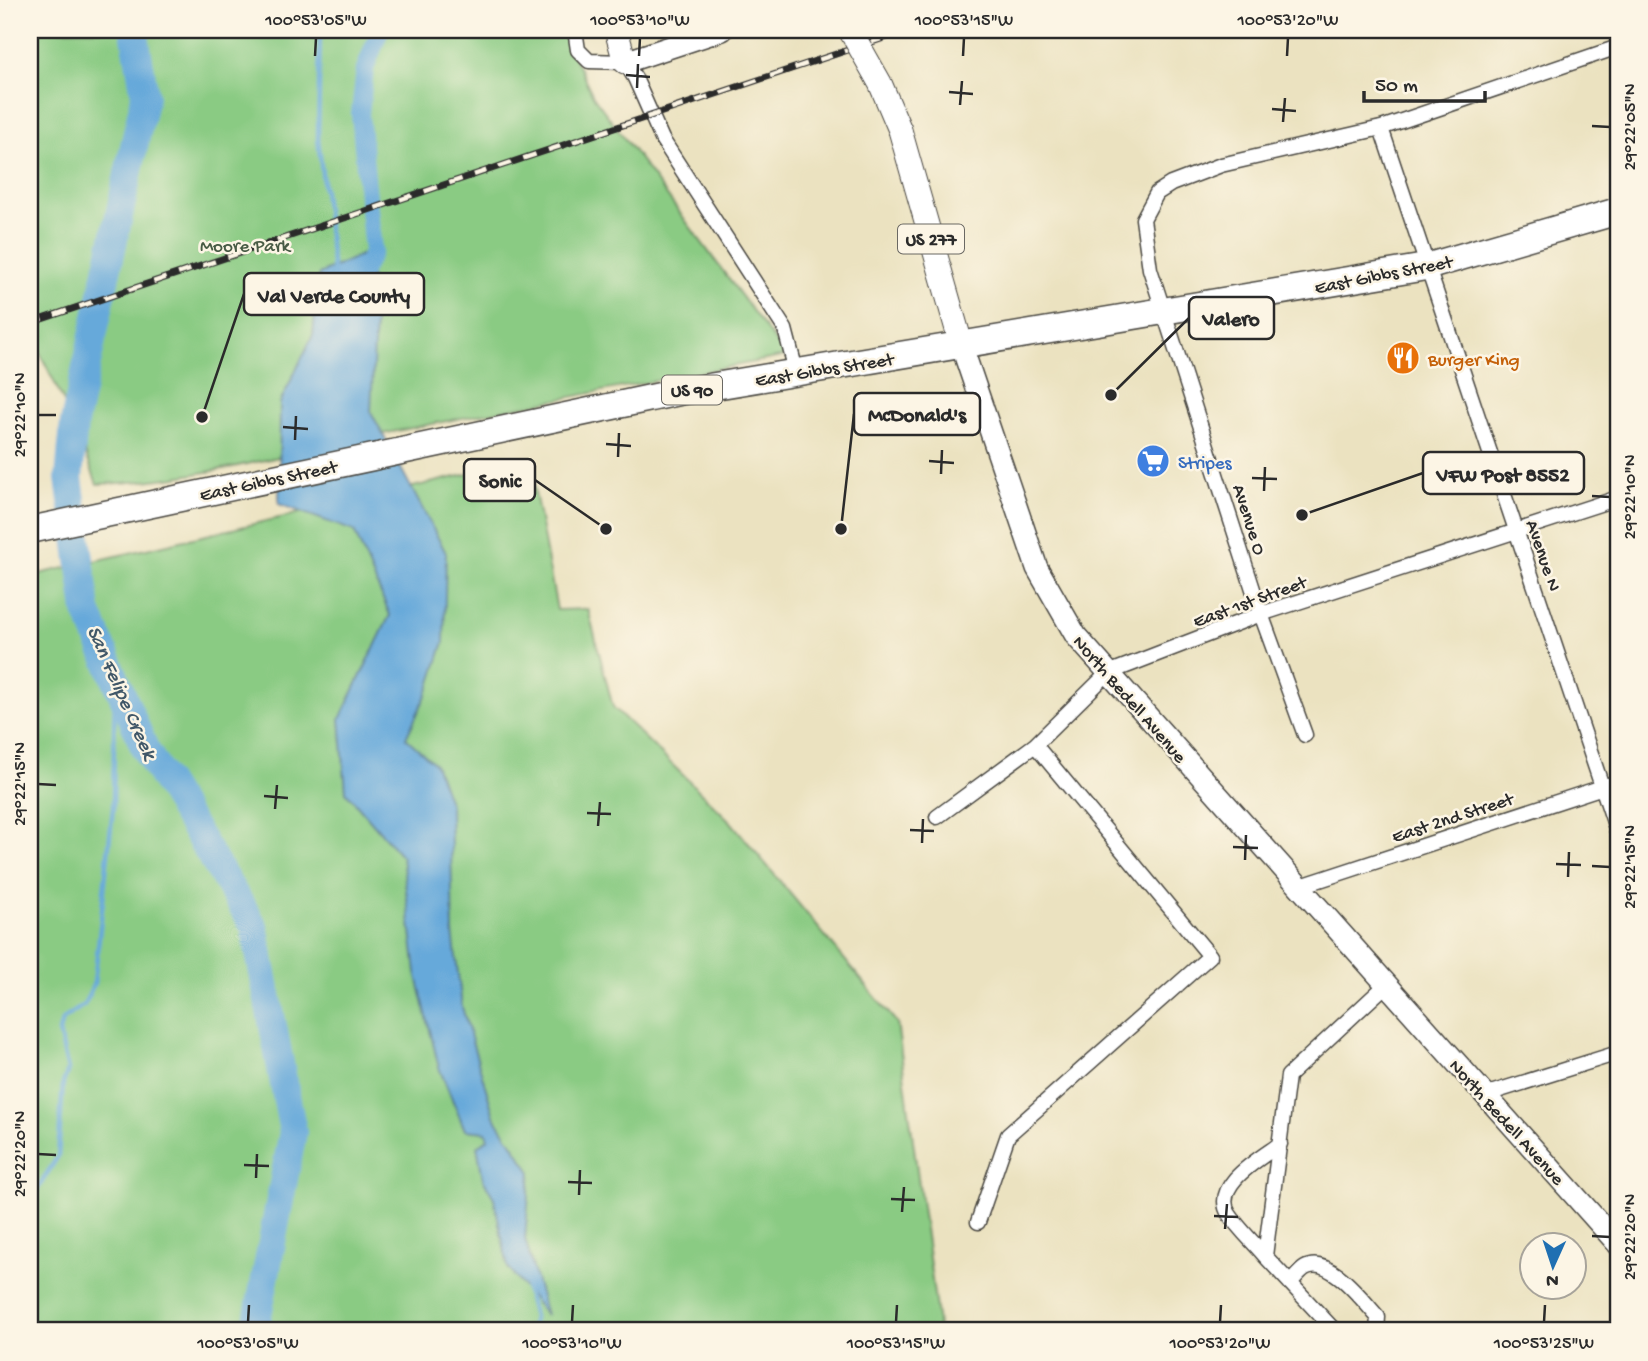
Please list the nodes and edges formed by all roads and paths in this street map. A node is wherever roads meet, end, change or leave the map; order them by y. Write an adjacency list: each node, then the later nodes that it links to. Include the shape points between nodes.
1 (575, 30): 6 (street, via 578,50 589,61)
2 (616, 30): 6 (main road)
3 (722, 30): 6 (main road)
4 (850, 30): 11 (main road, North Bedell Avenue / US 277, bridge, via 900,130)
5 (1617, 51): 7 (street)
6 (625, 62): 12 (street, via 662,139 785,329)
7 (1381, 128): 9 (street, Avenue N); 10 (street, Avenue O, via 1221,165 1157,193 1143,219 1150,269)
8 (1618, 211): 9 (highway, East Gibbs Street / US 90)
9 (1426, 267): 10 (highway, East Gibbs Street / US 90); 15 (street, Avenue N)
10 (1166, 312): 11 (highway, East Gibbs Street / US 90); 16 (street, Avenue O)
11 (962, 347): 12 (highway, East Gibbs Street / US 90); 17 (main road, North Bedell Avenue, via 1037,568 1076,636)
12 (796, 371): 14 (highway, East Gibbs Street / US 90, via 589,410)
13 (1618, 498): 15 (street, East 1st Street)
14 (30, 530)
15 (1517, 532): 16 (street, East 1st Street); 21 (street, Avenue N)
16 (1261, 614): 17 (street, East 1st Street); 18 (street, Avenue O)
17 (1108, 673): 19 (street, East 1st Street); 24 (main road, North Bedell Avenue)
18 (1305, 735)
19 (1035, 745): 22 (street, East 1st Street); 29 (street, via 1210,956 1007,1135)
20 (1618, 782): 21 (street, East 2nd Street)
21 (1602, 787): 23 (street, Avenue N); 24 (street, East 2nd Street)
22 (937, 817)
23 (1618, 834)
24 (1298, 887): 25 (main road, North Bedell Avenue)
25 (1386, 985): 27 (main road, North Bedell Avenue); 28 (street, via 1288,1076)
26 (1618, 1053): 27 (street)
27 (1484, 1095): 30 (main road, North Bedell Avenue)
28 (1279, 1144): 31 (street); 31 (street, via 1236,1178 1226,1195 1227,1212)
29 (978, 1222)
30 (1618, 1244)
31 (1265, 1256): 32 (street)
32 (1290, 1283): 33 (street); 34 (street, via 1306,1267 1332,1269 1378,1317)
33 (1335, 1331)
34 (1377, 1331)

